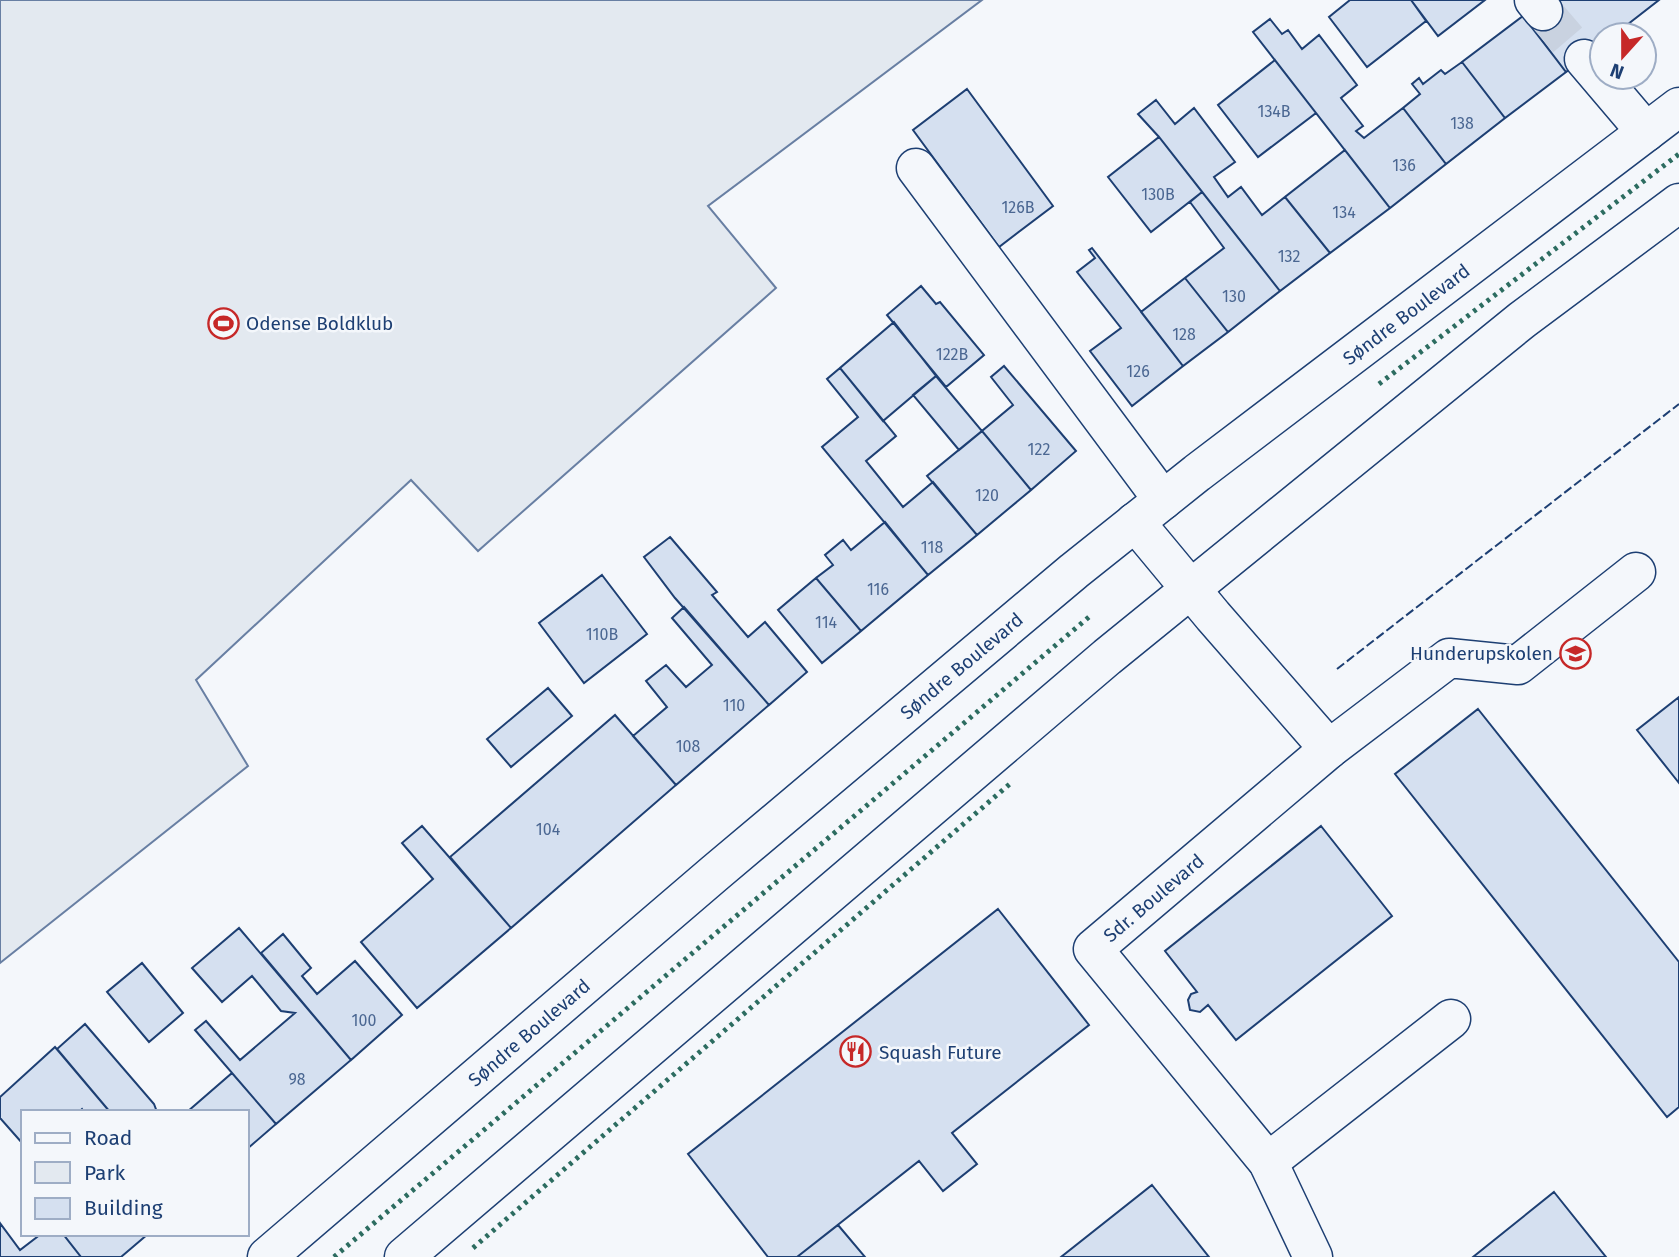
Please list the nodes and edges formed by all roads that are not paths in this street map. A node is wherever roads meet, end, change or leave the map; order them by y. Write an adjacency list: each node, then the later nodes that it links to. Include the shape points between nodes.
1 (1584, 59): 3 (street)
2 (1679, 107): 3 (street, Søndre Boulevard)
3 (1646, 132): 6 (street, Søndre Boulevard)
4 (916, 167): 6 (street)
5 (1679, 203): 8 (street, via 1522,320)
6 (1149, 511): 8 (street); 12 (street, Søndre Boulevard, via 715,873)
7 (1636, 572): 9 (street, Sdr. Boulevard, via 1518,665 1449,658)
8 (1191, 590): 9 (street); 13 (street)
9 (1329, 749): 11 (street, Sdr. Boulevard, via 1093,949)
10 (1451, 1019): 11 (street)
11 (1268, 1162): 14 (street, Sdr. Boulevard)
12 (267, 1257)
13 (404, 1257)
14 (1313, 1257)

